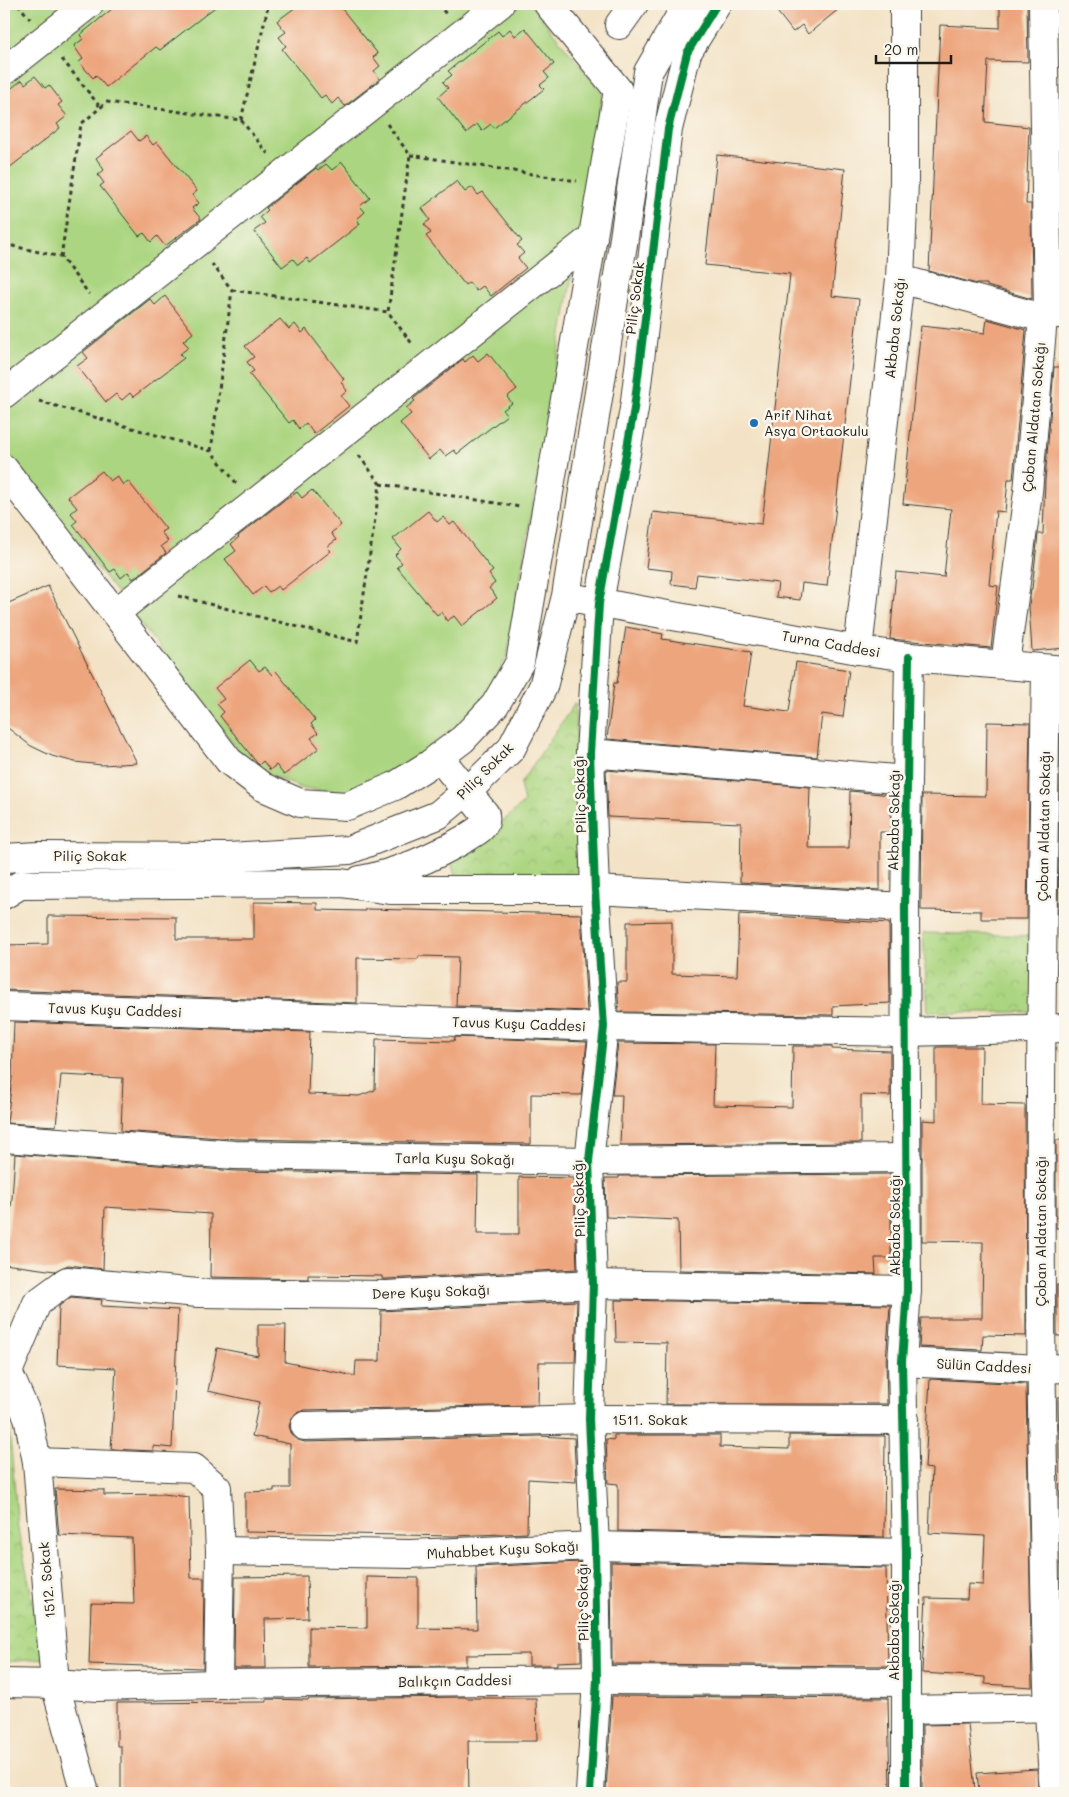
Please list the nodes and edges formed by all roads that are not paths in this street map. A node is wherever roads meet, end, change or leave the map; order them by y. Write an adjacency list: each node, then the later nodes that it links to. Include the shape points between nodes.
1 (89, 4): 8 (street)
2 (500, 4): 12 (street)
3 (548, 4): 9 (street, via 618,90)
4 (687, 4): 14 (street, Piliç Sokak, via 648,72)
5 (717, 4): 15 (street, Piliç Sokak, via 687,53 668,129 634,409)
6 (904, 4): 10 (street, Akbaba Sokağı, via 904,183)
7 (1043, 4): 11 (street, Çoban Aldatan Sokağı)
8 (4, 71)
9 (593, 237): 16 (street); 22 (street, via 520,662 495,705 463,739)
10 (900, 279): 11 (street); 17 (street, Akbaba Sokağı)
11 (1052, 315): 19 (street, Çoban Aldatan Sokağı)
12 (5, 392)
13 (4, 469): 16 (street)
14 (566, 596): 15 (street, Turna Caddesi); 24 (street, Piliç Sokak, via 543,687 512,748)
15 (599, 602): 17 (street, Turna Caddesi); 21 (street, Piliç Sokağı)
16 (114, 613): 22 (street, via 229,761 263,787 300,803 347,806 395,786)
17 (858, 650): 18 (street, Turna Caddesi)
18 (909, 657): 19 (street, Turna Caddesi); 23 (street, Akbaba Sokağı)
19 (1006, 664): 20 (street, Turna Caddesi)
20 (1055, 670): 36 (street, Çoban Aldatan Sokağı)
21 (590, 753): 23 (street); 31 (street, Piliç Sokağı)
22 (439, 757): 24 (street)
23 (907, 780): 33 (street, Akbaba Sokağı)
24 (467, 791): 27 (street, Piliç Sokak, via 438,815 349,850); 29 (street, via 484,814 485,822 481,829 413,866)
25 (4, 843): 26 (street)
26 (39, 856): 27 (street, Piliç Sokak); 28 (street, Piliç Sokak)
27 (176, 857): 30 (street)
28 (4, 858)
29 (342, 883): 30 (street); 31 (street, via 390,890)
30 (176, 884): 32 (street, via 20,885)
31 (595, 890): 33 (street); 35 (street, Piliç Sokağı)
32 (4, 895)
33 (905, 906): 37 (street, Akbaba Sokağı)
34 (4, 1006): 35 (street, Tavus Kuşu Caddesi)
35 (604, 1026): 37 (street, Tavus Kuşu Caddesi); 40 (street, Piliç Sokağı)
36 (1053, 1029): 37 (street, Tavus Kuşu Caddesi); 44 (street, Çoban Aldatan Sokağı)
37 (906, 1032): 39 (street, Akbaba Sokağı)
38 (4, 1138): 40 (street, Tarla Kuşu Sokağı, via 235,1156)
39 (907, 1158): 40 (street, Tarla Kuşu Sokağı); 42 (street, Akbaba Sokağı)
40 (589, 1161): 41 (street, Piliç Sokağı)
41 (593, 1284): 42 (street, Dere Kuşu Sokağı); 45 (street, Dere Kuşu Sokağı, via 387,1295 198,1293 67,1282 38,1302); 46 (street, Piliç Sokağı)
42 (907, 1290): 43 (street, Akbaba Sokağı)
43 (902, 1362): 44 (street, Sülün Caddesi); 47 (street, Akbaba Sokağı)
44 (1053, 1369): 58 (street, Çoban Aldatan Sokağı)
45 (6, 1372): 49 (street, 1512. Sokak, via 28,1417)
46 (589, 1420): 47 (street, 1511. Sokak); 48 (street, 1511. Sokak); 50 (street, Piliç Sokağı)
47 (904, 1420): 52 (street, Akbaba Sokağı)
48 (305, 1426)
49 (37, 1462): 51 (street, via 194,1468 218,1488); 56 (street, 1512. Sokak)
50 (595, 1546): 51 (street, Muhabbet Kuşu Sokağı, via 410,1554); 52 (street, Muhabbet Kuşu Sokağı); 53 (street, Piliç Sokağı)
51 (220, 1551): 57 (street)
52 (906, 1552): 54 (street, Akbaba Sokağı)
53 (597, 1680): 54 (street, Balıkçın Caddesi); 57 (street, Balıkçın Caddesi); 61 (street, Piliç Sokağı)
54 (906, 1682): 59 (street, Akbaba Sokağı)
55 (4, 1683): 56 (street, Balıkçın Caddesi)
56 (55, 1684): 57 (street, Balıkçın Caddesi, via 97,1687); 60 (street, 1512. Sokak)
57 (218, 1684)
58 (1057, 1707): 59 (street); 63 (street, Çoban Aldatan Sokağı)
59 (906, 1710): 62 (street, Akbaba Sokağı)
60 (85, 1793)
61 (590, 1793)
62 (906, 1793)
63 (1054, 1793)

